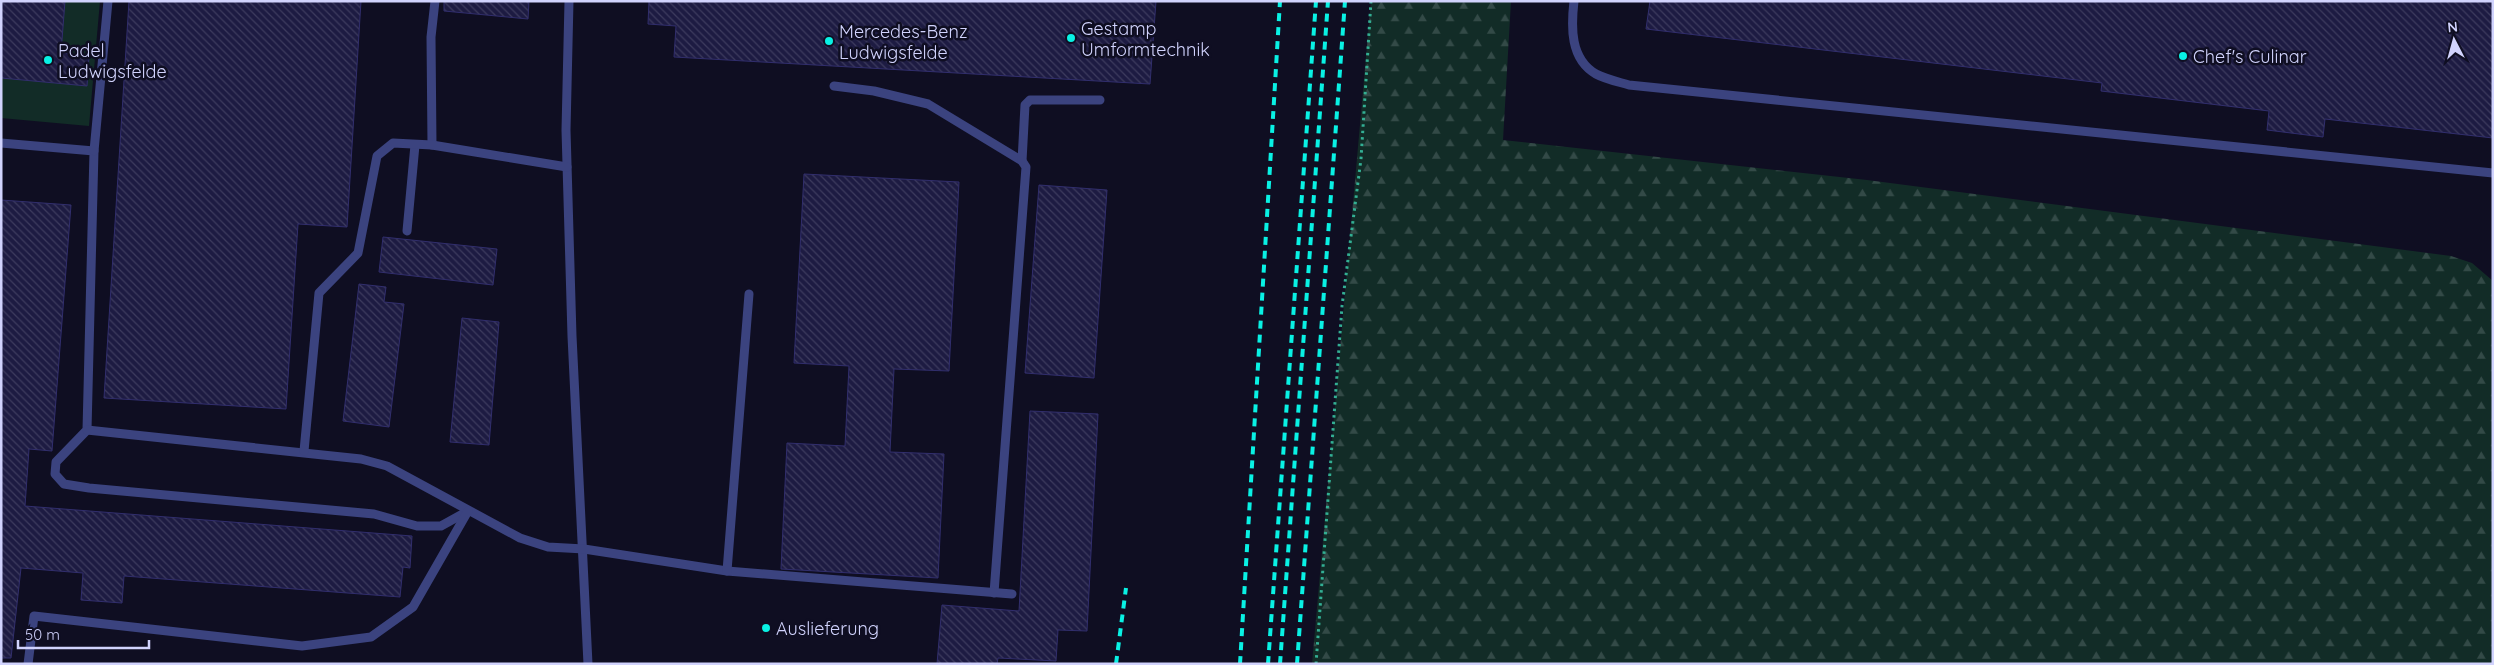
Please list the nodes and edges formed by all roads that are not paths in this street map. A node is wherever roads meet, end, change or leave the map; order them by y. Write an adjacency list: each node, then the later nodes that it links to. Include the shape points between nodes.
1 (108, 1): 10 (lane)
2 (435, 1): 9 (lane, via 431,37)
3 (569, 1): 12 (lane)
4 (1574, 1): 13 (lane, via 1571,24 1577,55 1596,74 1629,85)
5 (834, 86): 11 (lane, via 925,103)
6 (1100, 100): 11 (lane, via 1030,100 1025,105)
7 (1, 143): 10 (lane)
8 (415, 144): 9 (lane); 14 (lane); 17 (lane, via 393,143 377,156 358,253 319,293)
9 (432, 146): 12 (lane)
10 (94, 151): 16 (lane)
11 (1022, 161): 21 (lane, via 1027,173)
12 (568, 167): 19 (lane, via 572,336)
13 (2493, 173)
14 (407, 231)
15 (749, 294): 20 (lane)
16 (87, 430): 17 (lane); 18 (lane, via 56,462 55,474 64,484 374,514 417,526 441,526)
17 (304, 451): 18 (lane, via 387,466)
18 (468, 512): 19 (lane, via 520,538 548,547); 23 (lane, via 413,607 371,637 302,646 34,616)
19 (584, 548): 20 (lane); 24 (lane)
20 (727, 571): 21 (lane)
21 (994, 593): 22 (lane)
22 (1012, 594)
23 (28, 664)
24 (588, 664)

